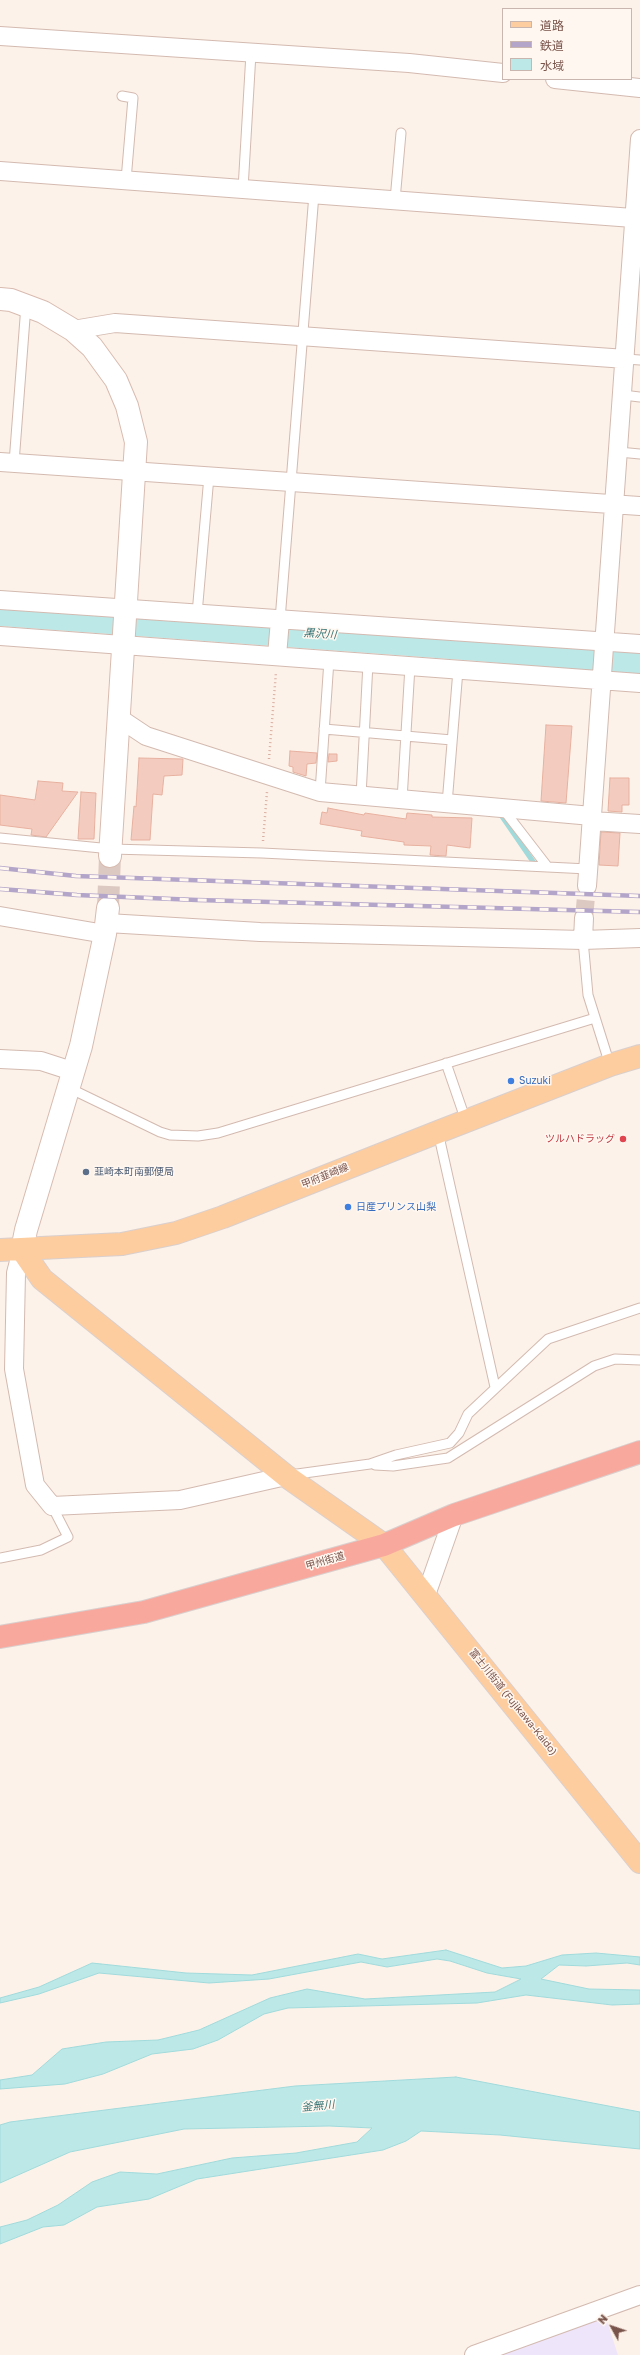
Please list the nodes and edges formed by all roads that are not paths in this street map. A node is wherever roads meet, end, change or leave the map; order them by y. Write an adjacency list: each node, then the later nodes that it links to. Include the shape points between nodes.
1 (0, 36): 2 (street)
2 (251, 53): 3 (street, via 409,63); 11 (lane)
3 (502, 73)
4 (564, 80): 5 (street)
5 (640, 88)
6 (122, 96): 10 (lane, via 133,98)
7 (401, 133): 13 (lane)
8 (640, 139): 14 (street)
9 (0, 171): 10 (street)
10 (126, 180): 11 (street)
11 (243, 189): 12 (street)
12 (314, 194): 13 (street); 18 (lane)
13 (395, 200): 14 (street)
14 (637, 218): 19 (street)
15 (0, 299): 16 (street)
16 (26, 306): 17 (street, via 43,312); 23 (lane)
17 (73, 330): 18 (street, via 115,323); 24 (street, via 92,347 116,380 127,406 136,442)
18 (303, 335): 19 (street); 26 (lane)
19 (633, 360): 20 (street)
20 (632, 396): 21 (street)
21 (619, 452): 22 (lane); 27 (street)
22 (640, 454)
23 (7, 462): 24 (street)
24 (135, 471): 25 (street); 30 (street)
25 (209, 476): 26 (street); 31 (lane)
26 (291, 482): 27 (street); 32 (lane)
27 (615, 504): 28 (street); 34 (street)
28 (640, 506)
29 (0, 600): 30 (street)
30 (126, 609): 31 (street); 35 (street)
31 (197, 614): 32 (street)
32 (280, 620): 34 (street); 37 (street)
33 (0, 636): 35 (street)
34 (605, 642): 36 (street); 42 (street)
35 (124, 644): 37 (street); 44 (street)
36 (640, 644)
37 (277, 656): 38 (street)
38 (329, 660): 39 (street); 45 (lane)
39 (368, 663): 40 (street); 46 (lane)
40 (410, 666): 41 (street); 47 (lane)
41 (458, 670): 42 (street); 48 (lane)
42 (602, 680): 43 (street); 54 (street)
43 (640, 683)
44 (120, 718): 49 (street, via 146,736); 57 (street)
45 (324, 730): 46 (lane); 49 (lane)
46 (364, 733): 47 (lane); 50 (lane)
47 (406, 736): 48 (lane); 51 (lane)
48 (452, 740): 52 (lane)
49 (320, 792): 50 (street)
50 (361, 796): 51 (street)
51 (402, 800): 52 (street)
52 (447, 804): 53 (street)
53 (503, 808): 54 (street); 58 (lane)
54 (592, 818): 55 (street); 59 (street)
55 (640, 824)
56 (0, 838): 57 (lane)
57 (110, 852): 58 (lane, via 262,853)
58 (547, 866): 59 (lane)
59 (588, 877)
60 (0, 916): 62 (street)
61 (584, 918): 64 (street)
62 (107, 922): 64 (street, via 260,932); 70 (street, via 81,1046)
63 (640, 938): 64 (street)
64 (583, 940): 65 (lane, via 588,995)
65 (595, 1018): 68 (lane); 69 (lane)
66 (640, 1056): 69 (main road, 甲府韮崎線)
67 (0, 1059): 70 (street, via 41,1061)
68 (446, 1063): 70 (lane, via 218,1133 198,1136 160,1132); 71 (lane)
69 (610, 1066): 71 (main road, 甲府韮崎線)
70 (70, 1080): 74 (street)
71 (466, 1121): 72 (main road, 甲府韮崎線)
72 (438, 1132): 74 (main road, 甲府韮崎線, via 176,1233 122,1244); 78 (lane)
73 (0, 1250): 74 (main road, 甲府韮崎線)
74 (22, 1250): 77 (street, via 16,1273); 81 (main road, 富士川街道 (Fujikawa-Kaido), via 42,1279)
75 (640, 1308): 78 (lane, via 548,1339)
76 (640, 1360): 80 (lane, via 615,1359 594,1366 448,1458 392,1466)
77 (7, 1372): 82 (street, via 35,1484)
78 (495, 1387): 80 (lane, via 468,1414 459,1434 450,1443 396,1455)
79 (640, 1452): 83 (highway, 甲州街道)
80 (370, 1464): 81 (lane)
81 (286, 1476): 82 (street, via 180,1500); 84 (main road, 富士川街道 (Fujikawa-Kaido))
82 (52, 1506): 85 (lane, via 68,1537 41,1550)
83 (454, 1515): 84 (highway, 甲州街道); 86 (street)
84 (384, 1545): 86 (main road, 富士川街道 (Fujikawa-Kaido)); 87 (highway, 甲州街道, via 144,1612)
85 (0, 1558)
86 (426, 1595): 88 (main road, 富士川街道 (Fujikawa-Kaido))
87 (0, 1637)
88 (640, 1862)
89 (640, 2295): 90 (street)
90 (474, 2355)

